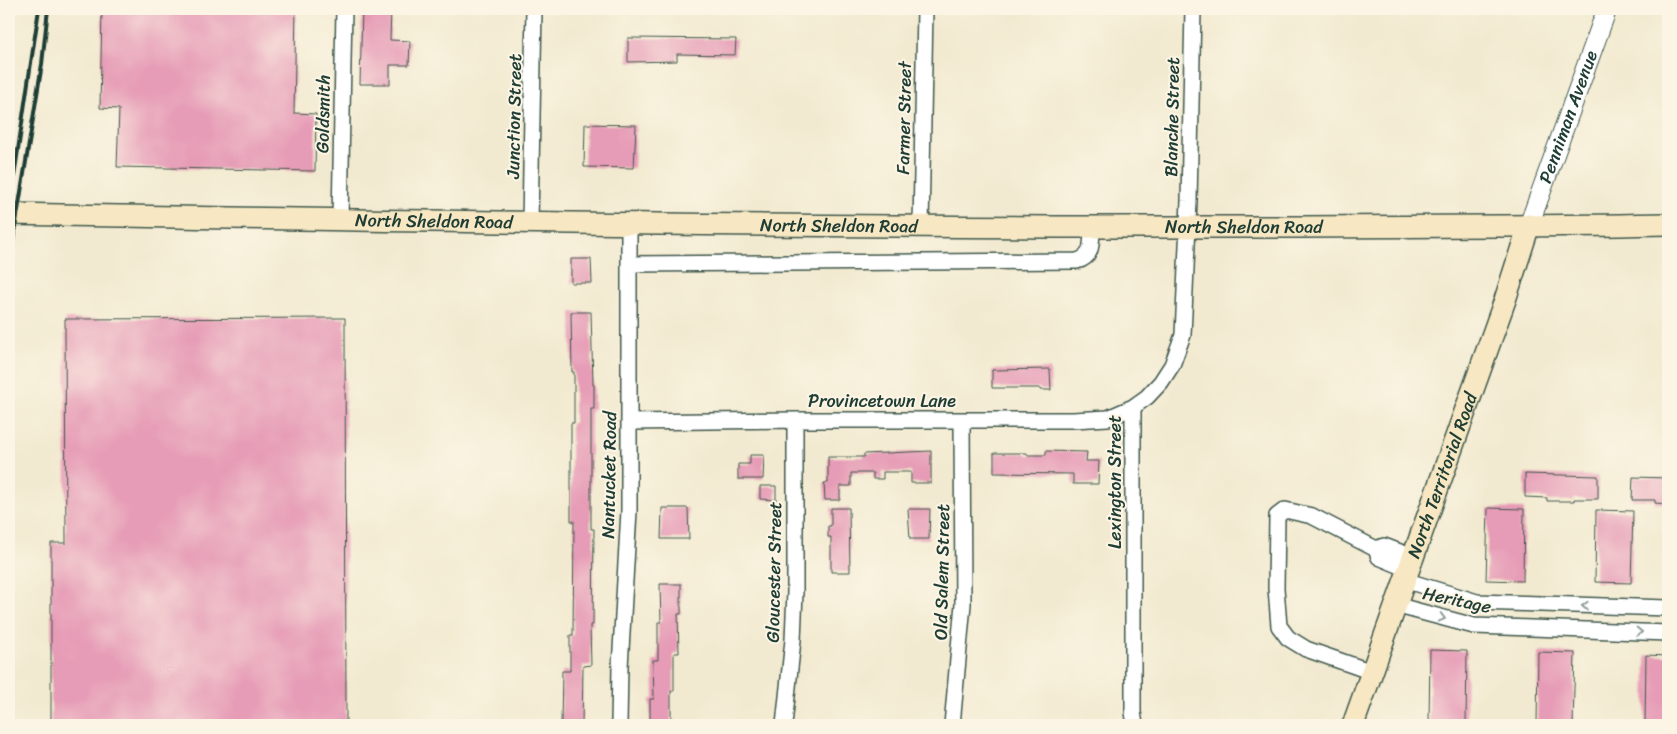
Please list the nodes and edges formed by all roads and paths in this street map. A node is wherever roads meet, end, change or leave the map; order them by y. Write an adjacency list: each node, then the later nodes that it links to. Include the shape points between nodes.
1 (344, 9): 7 (street, Goldsmith)
2 (534, 9): 8 (street, Junction Street)
3 (925, 9): 12 (street, Farmer Street)
4 (1193, 9): 14 (street, Blanche Street)
5 (1607, 9): 11 (street, Penniman Avenue)
6 (9, 214): 7 (main road, North Sheldon Road)
7 (340, 220): 8 (main road, North Sheldon Road)
8 (530, 223): 9 (main road, North Sheldon Road)
9 (629, 224): 12 (main road, North Sheldon Road); 15 (street, Nantucket Road)
10 (1668, 224): 11 (main road, North Sheldon Road)
11 (1529, 226): 14 (main road, North Sheldon Road); 20 (main road, North Territorial Road)
12 (921, 227): 13 (main road, North Sheldon Road)
13 (1092, 227): 14 (main road, North Sheldon Road); 15 (street, via 1091,251 1077,261)
14 (1187, 227): 16 (street, Lexington Street, via 1184,323 1180,347 1161,382)
15 (629, 264): 19 (street, Nantucket Road)
16 (1133, 407): 18 (street, Provincetown Lane, via 1108,418); 32 (street, Lexington Street)
17 (795, 420): 18 (street, Provincetown Lane); 19 (street, Provincetown Lane); 30 (street, Gloucester Street, via 795,592)
18 (962, 420): 31 (street, Old Salem Street, via 963,604)
19 (630, 422): 29 (street, Nantucket Road)
20 (1408, 569): 21 (main road, North Territorial Road); 22 (street, Heritage, via 1477,602); 28 (street, Heritage, via 1379,557 1376,549 1312,516 1285,510 1277,516 1279,626 1288,638 1306,649)
21 (1395, 604): 25 (street, Heritage, one-way to 25, via 1474,626); 28 (main road, North Territorial Road)
22 (1513, 604): 23 (street, Heritage, one-way to 22); 25 (street, Heritage)
23 (1612, 607): 24 (street, Heritage); 26 (street)
24 (1668, 608)
25 (1512, 628): 26 (street, Heritage)
26 (1610, 631): 27 (street, Heritage, one-way to 27)
27 (1668, 633)
28 (1372, 672): 33 (main road, North Territorial Road)
29 (619, 725)
30 (784, 725)
31 (952, 725)
32 (1135, 725)
33 (1353, 725)

